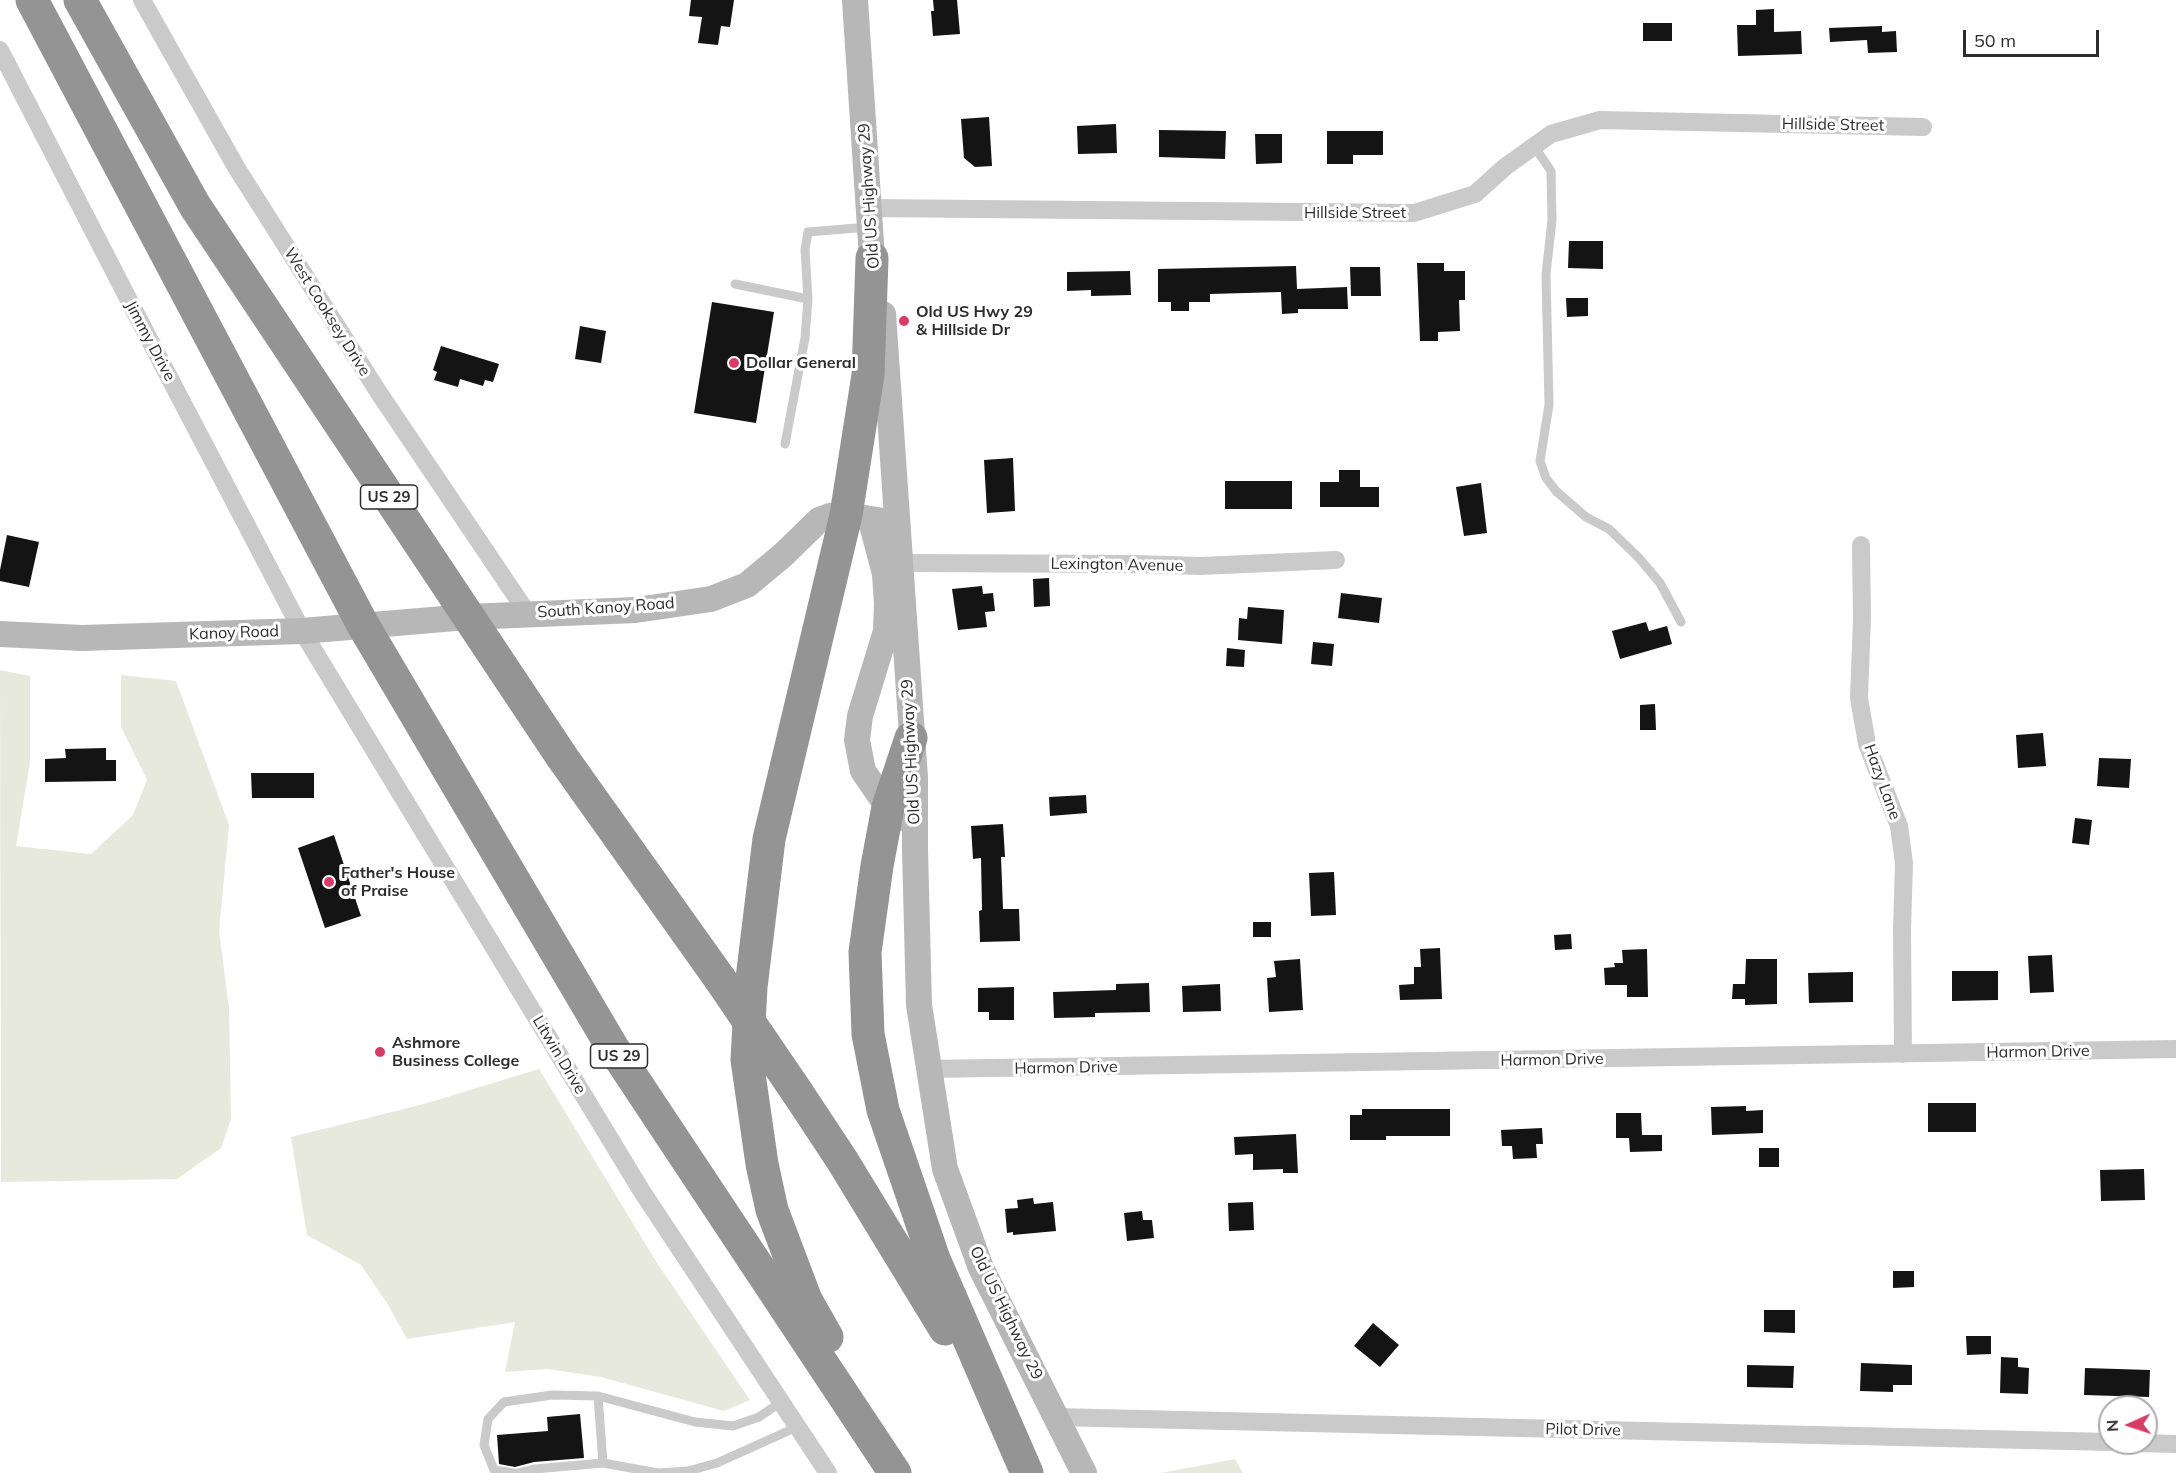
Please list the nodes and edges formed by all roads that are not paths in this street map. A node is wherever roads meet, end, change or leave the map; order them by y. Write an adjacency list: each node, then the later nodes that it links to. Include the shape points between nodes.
1 (32, 0): 20 (highway, US 29)
2 (80, 0): 18 (highway, US 29, via 195,206)
3 (142, 0): 17 (street, West Cooksey Drive, via 236,167 379,393)
4 (855, 0): 8 (street, Old US Highway 29)
5 (0, 50): 21 (street, Jimmy Drive)
6 (1923, 127): 7 (street, Hillside Street, via 1600,120 1551,134)
7 (1534, 146): 8 (street, Hillside Street, via 1475,194 1414,213); 19 (lane, via 1551,171 1552,220 1546,274 1549,405 1540,461 1556,491 1586,517 1609,529 1646,567 1660,583)
8 (871, 231): 10 (lane, via 808,232); 12 (highway, via 868,375); 13 (street, Old US Highway 29, via 883,315)
9 (735, 284): 10 (lane)
10 (808, 299): 11 (lane, via 805,338)
11 (785, 444)
12 (859, 518): 13 (street, South Kanoy Road); 17 (street, South Kanoy Road, via 830,516 819,520 747,585 711,599 636,610); 24 (street, via 885,574 888,603 886,631 860,716 857,740 863,771); 41 (highway, via 769,839 752,976 747,1060 772,1210 806,1300)
13 (896, 523): 16 (street, Old US Highway 29)
14 (1861, 545): 27 (street, Hazy Lane, via 1859,698 1867,744 1899,826 1904,863)
15 (1336, 560): 16 (street, Lexington Avenue, via 1200,566)
16 (899, 563): 23 (street, Old US Highway 29)
17 (528, 614): 18 (street, South Kanoy Road)
18 (467, 617): 20 (street, Kanoy Road); 42 (highway, US 29, bridge, via 797,1092 927,1297)
19 (1681, 622)
20 (363, 626): 21 (street, Kanoy Road); 40 (highway, US 29, via 611,1045)
21 (302, 631): 22 (street, Kanoy Road, via 82,638); 30 (street, Litwin Drive, via 641,1190)
22 (0, 634)
23 (911, 738): 24 (highway); 25 (street, Old US Highway 29)
24 (888, 807): 25 (street); 42 (highway, via 865,952 868,1034 883,1110 934,1258)
25 (915, 850): 28 (street, Old US Highway 29, via 920,1005)
26 (2176, 1050): 27 (street, Harmon Drive)
27 (1903, 1054): 28 (street, Harmon Drive)
28 (928, 1069): 31 (street, Old US Highway 29, via 945,1169 981,1268)
29 (598, 1396): 30 (lane, via 695,1422 733,1426 759,1417); 36 (lane); 37 (lane, via 552,1395 504,1402 488,1419 484,1445 494,1470)
30 (781, 1402): 32 (street, Litwin Drive)
31 (1056, 1417): 33 (street, Pilot Drive); 43 (street, Old US Highway 29)
32 (797, 1427): 36 (lane, via 688,1471 658,1473); 39 (street, Litwin Drive)
33 (2098, 1442)
34 (2158, 1444): 35 (street)
35 (2176, 1444)
36 (603, 1463): 38 (lane)
37 (513, 1473)
38 (518, 1473)
39 (828, 1473)
40 (895, 1473)
41 (905, 1473)
42 (1025, 1473)
43 (1084, 1473)

